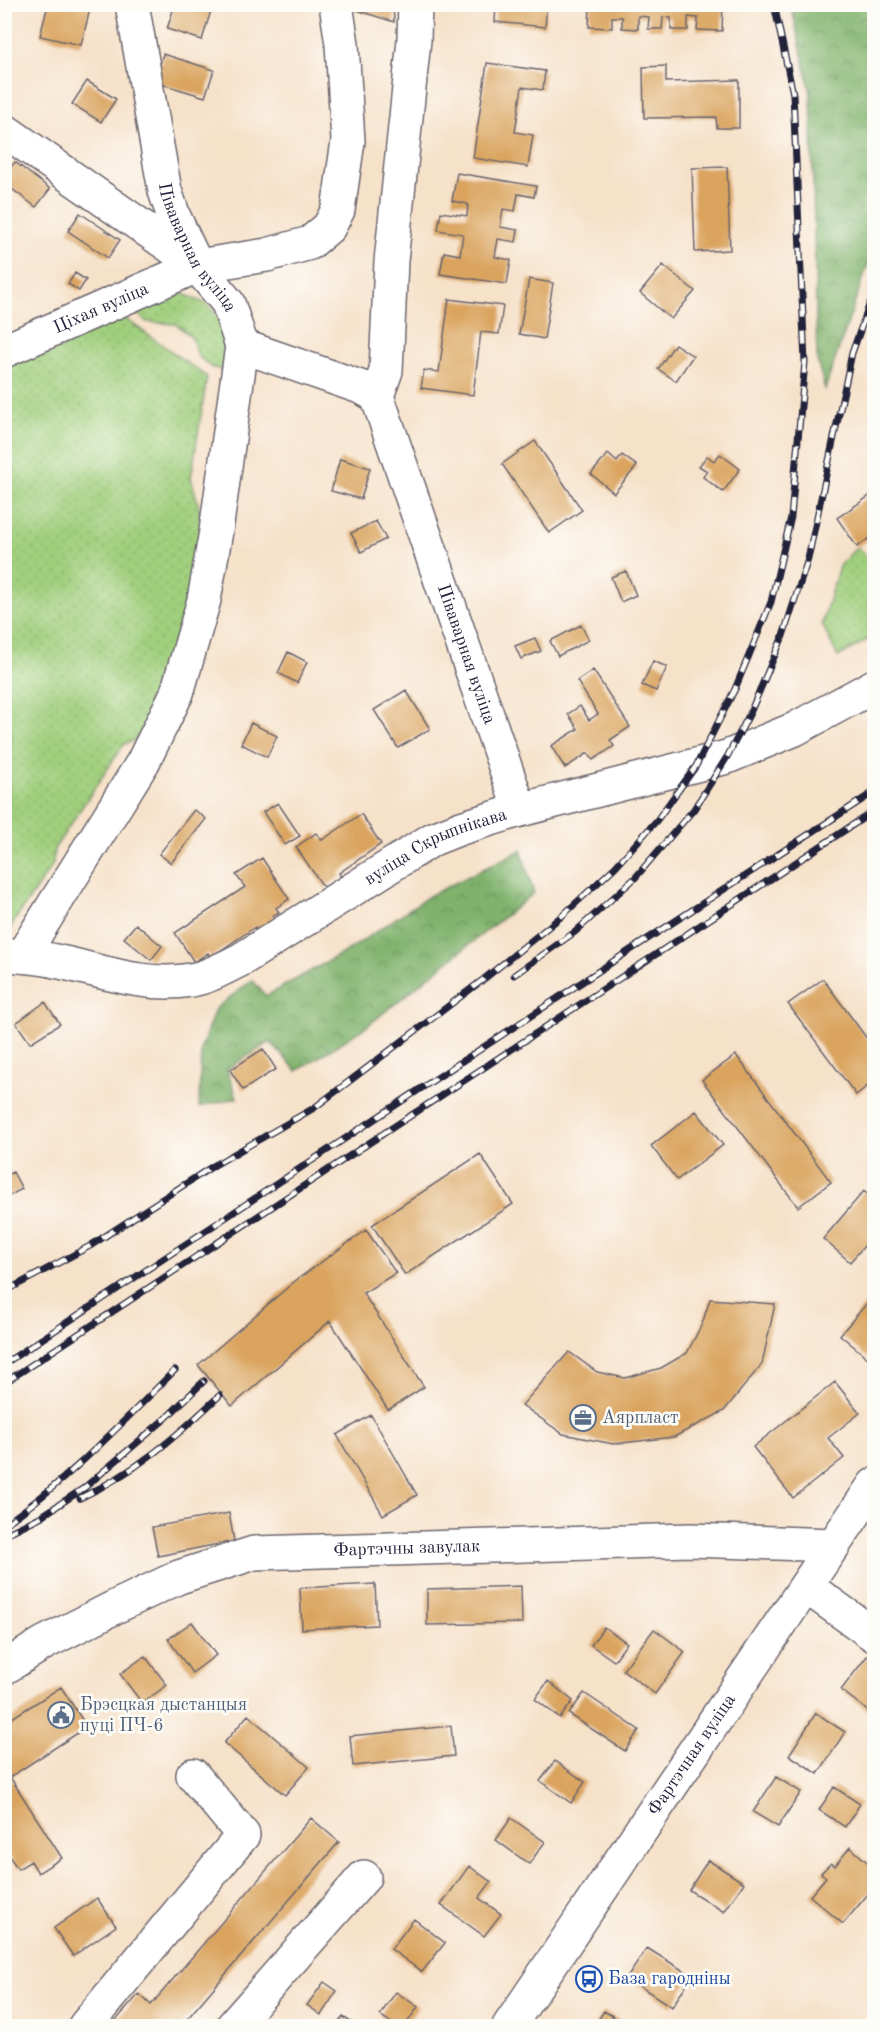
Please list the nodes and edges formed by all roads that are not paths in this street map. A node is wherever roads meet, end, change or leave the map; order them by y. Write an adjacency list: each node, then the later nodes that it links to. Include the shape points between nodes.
1 (132, 4): 5 (street, Піваварная вуліца, via 165,191)
2 (336, 4): 5 (street, Ціхая вуліца, via 348,141 338,210 329,227 310,243 267,255)
3 (415, 4): 8 (street, via 391,261 386,371)
4 (4, 130): 5 (street)
5 (198, 266): 6 (street, Піваварная вуліца, via 228,303); 7 (street, Ціхая вуліца)
6 (242, 346): 8 (street); 11 (street, via 204,600 177,693 143,762)
7 (4, 351)
8 (377, 396): 10 (street, Піваварная вуліца)
9 (874, 686): 10 (street, вуліца Скрыпнікава, via 795,729 727,757)
10 (520, 810): 11 (street, вуліца Скрыпнікава, via 433,839 242,959 193,980 142,982 53,960)
11 (13, 955)
12 (874, 1485): 13 (street, Фартэчная вуліца)
13 (834, 1545): 14 (street, Фартэчная вуліца); 16 (street, Фартэчны завулак, via 690,1540 254,1553 168,1582 44,1643)
14 (807, 1587): 15 (street); 21 (street, Фартэчная вуліца)
15 (874, 1635)
16 (4, 1668)
17 (193, 1776): 19 (street, via 243,1835)
18 (364, 1877): 20 (street)
19 (85, 2026)
20 (233, 2026)
21 (509, 2026)

